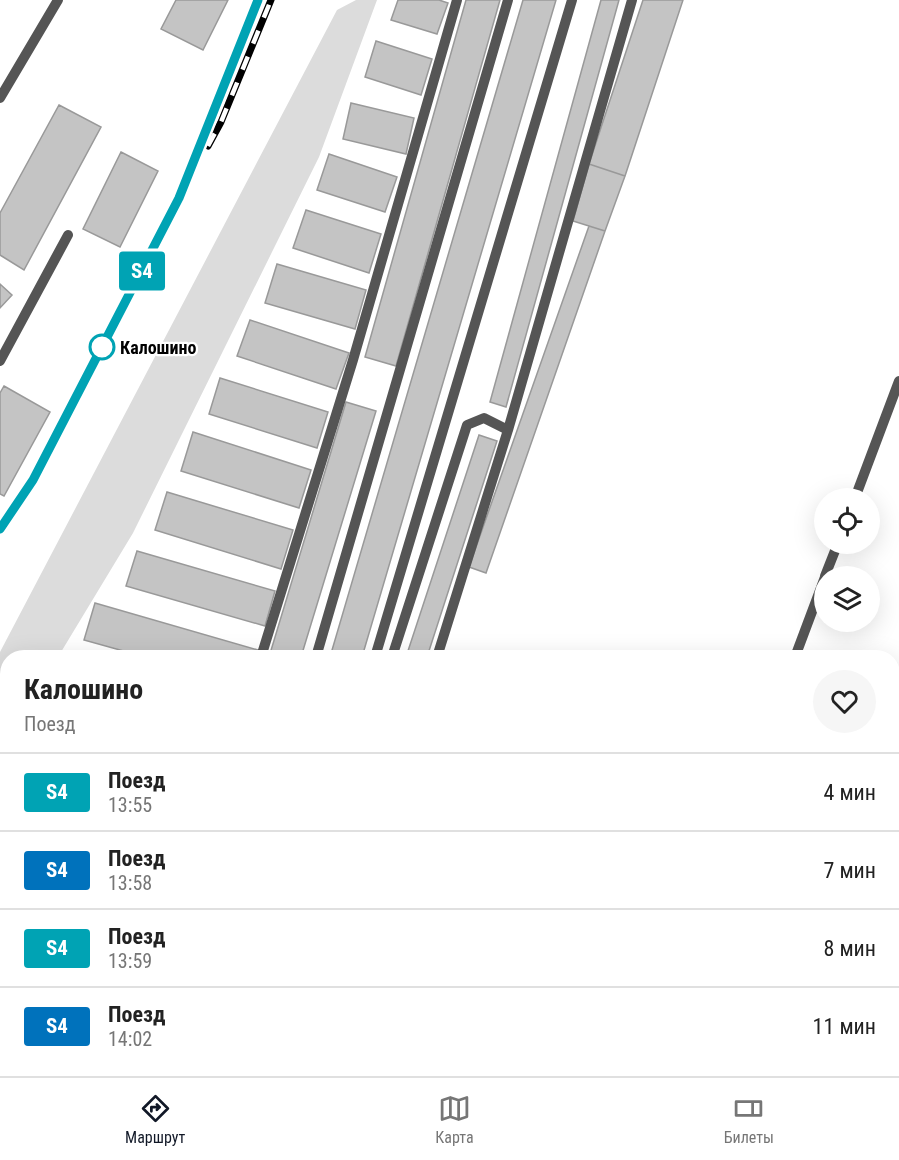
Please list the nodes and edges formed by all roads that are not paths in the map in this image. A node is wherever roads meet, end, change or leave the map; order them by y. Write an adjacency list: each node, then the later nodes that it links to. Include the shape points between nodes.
1 (58, 0): 6 (lane)
2 (457, 0): 13 (lane)
3 (508, 0): 14 (lane)
4 (572, 0): 15 (lane)
5 (632, 0): 10 (lane)
6 (0, 98)
7 (69, 236): 8 (lane)
8 (0, 361)
9 (899, 381): 11 (lane)
10 (508, 430): 16 (lane, via 484,418 467,424); 17 (lane)
11 (859, 488)
12 (814, 606): 18 (lane)
13 (263, 650)
14 (318, 650)
15 (377, 650)
16 (394, 650)
17 (439, 650)
18 (798, 650)

